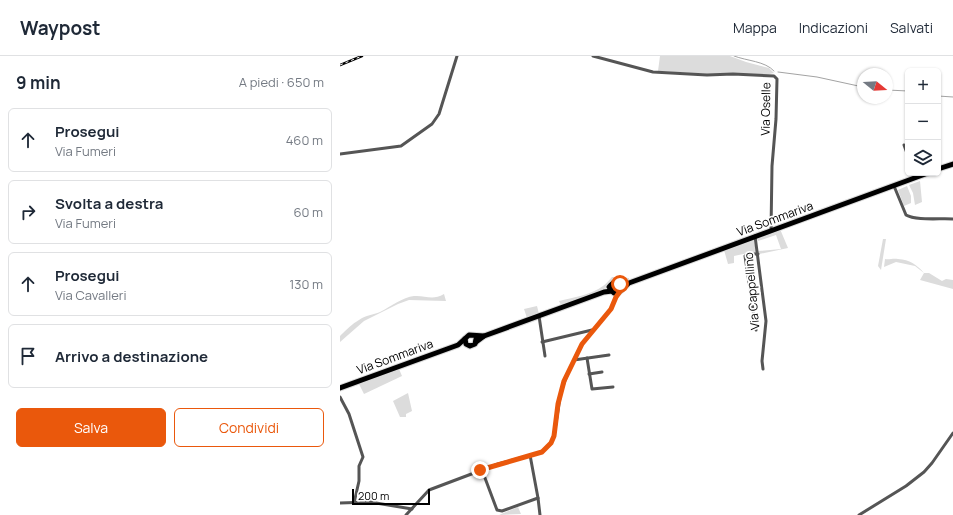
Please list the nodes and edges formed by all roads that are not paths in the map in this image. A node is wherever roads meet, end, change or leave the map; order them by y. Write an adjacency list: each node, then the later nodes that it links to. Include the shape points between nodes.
1 (458, 56): 3 (street, via 438,114 432,124 401,146)
2 (593, 56): 9 (street, Via Oselle, via 653,72 774,76 777,79 776,119)
3 (340, 154)
4 (953, 164): 5 (main road)
5 (941, 168)
6 (913, 176): 7 (main road, Via Sommariva)
7 (894, 186): 8 (street, via 906,215 916,218); 9 (main road, Via Sommariva)
8 (953, 219)
9 (770, 231): 10 (main road, Via Sommariva)
10 (755, 236): 11 (street, Via Cappellino); 13 (main road, Via Sommariva, via 629,283)
11 (758, 254): 17 (street, via 745,256); 29 (street, Via Cappellino, via 766,321)
12 (611, 285): 13 (main road, via 611,289); 13 (main road, via 615,282); 14 (main road, Via Sommariva)
13 (617, 291): 14 (main road, Via Sommariva); 16 (street, via 611,309)
14 (604, 292): 15 (main road, Via Sommariva)
15 (539, 316): 19 (main road, Via Sommariva); 22 (street)
16 (592, 330): 22 (street); 28 (street)
17 (756, 330)
18 (473, 336): 19 (main road, Via Sommariva); 20 (main road, via 469,335); 21 (main road)
19 (484, 336): 21 (main road, Via Sommariva)
20 (465, 339): 23 (main road, Via Sommariva); 24 (main road)
21 (476, 342): 24 (main road, via 472,346)
22 (542, 342): 26 (street)
23 (458, 345): 24 (main road, Via Sommariva); 33 (main road, Via Sommariva)
24 (467, 345)
25 (609, 355): 27 (street)
26 (545, 356)
27 (587, 358): 28 (street); 31 (street)
28 (574, 360): 36 (street, via 561,391 551,443 542,452)
29 (763, 369)
30 (602, 372): 31 (street)
31 (589, 374): 32 (street, via 592,389)
32 (613, 387)
33 (340, 388)
34 (340, 397): 40 (street, via 349,414 362,457)
35 (953, 433): 44 (street, via 924,472)
36 (530, 455): 37 (street); 38 (street)
37 (482, 470): 38 (street, via 497,510 502,511); 41 (street, via 429,490)
38 (538, 498): 43 (street)
39 (340, 503): 40 (street)
40 (354, 503): 41 (street, via 370,502)
41 (412, 509): 42 (street)
42 (406, 515)
43 (540, 515)
44 (860, 515)

